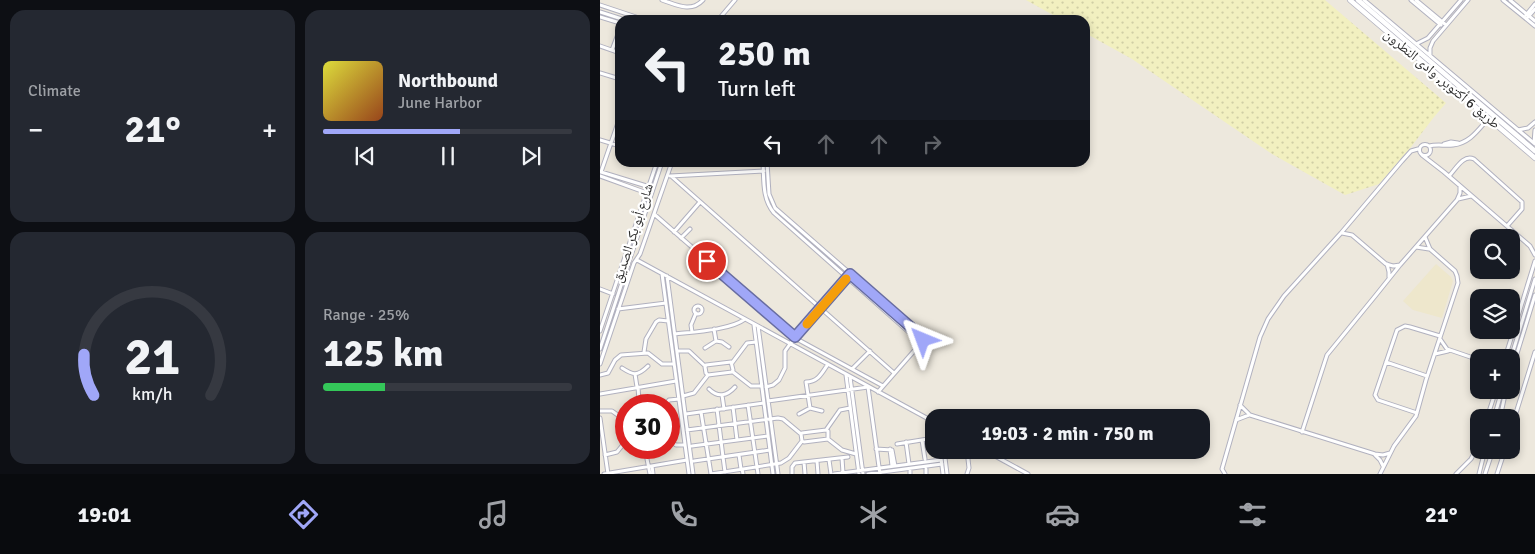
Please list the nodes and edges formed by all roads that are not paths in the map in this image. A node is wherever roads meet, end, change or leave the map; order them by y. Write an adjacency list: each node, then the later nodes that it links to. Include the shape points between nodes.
1 (662, 0): 2 (street, via 688,8)
2 (703, 0)
3 (735, 0): 18 (street)
4 (1350, 0): 35 (street, طريق 6 أكتوبر, وادى النطرون)
5 (1358, 0): 35 (street, طريق 6 أكتوبر, وادى النطرون)
6 (1364, 0): 29 (street)
7 (1411, 0): 23 (street)
8 (1416, 0): 23 (street)
9 (1461, 0): 23 (street)
10 (1468, 0): 25 (street)
11 (1503, 0): 19 (street)
12 (1510, 0): 19 (street)
13 (1535, 4): 19 (street)
14 (600, 5): 17 (street)
15 (1535, 9): 19 (street)
16 (600, 13): 20 (street); 21 (street)
17 (630, 15)
18 (722, 15)
19 (1526, 16): 22 (street); 24 (street)
20 (615, 17)
21 (615, 20)
22 (1535, 21)
23 (1441, 23): 25 (street); 26 (street)
24 (1535, 26)
25 (1445, 27): 27 (street)
26 (1435, 31): 27 (street); 29 (street)
27 (1439, 34): 33 (street, via 1432,44)
28 (615, 42): 31 (street)
29 (1416, 44): 33 (street)
30 (600, 46): 31 (street)
31 (612, 50): 32 (street)
32 (615, 51)
33 (1430, 56): 35 (street)
34 (600, 73): 36 (street)
35 (1444, 74): 37 (street, طريق 6 أكتوبر, وادى النطرون); 39 (street); 43 (street, طريق 6 أكتوبر, وادى النطرون)
36 (615, 78)
37 (1488, 118): 43 (street, طريق 6 أكتوبر, وادى النطرون); 47 (street, via 1470,139 1458,144)
38 (1535, 122): 39 (street)
39 (1518, 130): 45 (street)
40 (1535, 130): 45 (street)
41 (615, 132): 44 (street)
42 (600, 140): 44 (street)
43 (1521, 143): 49 (street, طريق 6 أكتوبر, وادى النطرون); 52 (street, طريق 6 أكتوبر, وادى النطرون)
44 (611, 144): 46 (street); 60 (street)
45 (1534, 144)
46 (615, 145)
47 (1429, 146): 48 (street); 50 (street)
48 (1418, 149): 51 (street); 74 (street, via 1409,153)
49 (1535, 151)
50 (1430, 152): 51 (street); 53 (street)
51 (1422, 155): 53 (street)
52 (1535, 158)
53 (1432, 163): 63 (street)
54 (655, 167): 66 (street, شارع أبو بكر الصديق)
55 (660, 167): 67 (street)
56 (671, 167): 62 (street)
57 (765, 167): 59 (street)
58 (766, 167): 59 (street)
59 (766, 170): 62 (street); 92 (street, via 769,194 775,208); 94 (street, via 765,196 770,208)
60 (601, 172): 64 (street)
61 (600, 176): 64 (street)
62 (669, 176): 72 (street); 73 (street)
63 (1449, 176): 65 (street); 75 (street, via 1464,159 1474,159 1522,202 1522,209)
64 (616, 179): 66 (street); 68 (street)
65 (1460, 186): 70 (street); 71 (street)
66 (648, 187): 67 (street); 68 (street, شارع أبو بكر الصديق)
67 (653, 188): 69 (street)
68 (646, 192): 69 (street); 89 (street, شارع أبو بكر الصديق)
69 (651, 194): 90 (street)
70 (1472, 196): 71 (street); 75 (street)
71 (1457, 200): 80 (street)
72 (700, 202): 77 (street); 101 (street)
73 (654, 214): 77 (street); 85 (street)
74 (1349, 223): 78 (street); 79 (street)
75 (1507, 226): 84 (street, via 1531,247)
76 (690, 229): 81 (street)
77 (674, 232): 81 (street)
78 (1342, 233): 79 (street); 166 (street, via 1284,296 1268,319)
79 (1352, 235): 87 (street)
80 (1425, 237): 82 (street); 83 (street)
81 (682, 238): 113 (street)
82 (1416, 247): 83 (street); 88 (street)
83 (1430, 249): 114 (street, via 1453,269 1458,278)
84 (1535, 255)
85 (637, 260): 91 (street); 102 (street)
86 (1535, 261): 123 (street)
87 (1386, 264): 88 (street); 96 (street)
88 (1400, 265): 96 (street)
89 (620, 272): 90 (street); 98 (street, شارع أبو بكر الصديق)
90 (625, 274): 105 (street)
91 (662, 274): 93 (street); 100 (street)
92 (850, 274): 94 (street); 117 (street, via 922,337)
93 (667, 276): 107 (street); 112 (street)
94 (847, 278): 101 (street); 117 (street)
95 (1535, 279): 124 (street)
96 (1388, 280): 195 (street, via 1327,354)
97 (600, 290): 98 (street)
98 (613, 294): 104 (street, شارع أبو بكر الصديق)
99 (1535, 295): 125 (street)
100 (666, 303): 102 (street); 106 (street)
101 (821, 308): 113 (street); 126 (street)
102 (618, 309): 135 (street)
103 (696, 313): 111 (street)
104 (605, 317): 105 (street); 110 (street, شارع أبو بكر الصديق)
105 (610, 318): 122 (street)
106 (668, 320): 128 (street, via 656,322 646,339); 130 (street)
107 (745, 320): 108 (street); 109 (street)
108 (756, 325): 116 (street); 118 (street); 121 (street)
109 (714, 329): 111 (street); 115 (street)
110 (600, 331)
111 (692, 332): 112 (street)
112 (674, 334): 130 (street)
113 (795, 337): 118 (street); 141 (street)
114 (1440, 337): 127 (street); 131 (street); 134 (street, via 1410,326 1401,327 1395,334)
115 (716, 341): 119 (street); 120 (street)
116 (756, 342): 121 (street); 133 (street, via 747,343)
117 (921, 343): 143 (street)
118 (790, 344): 137 (street); 151 (street, via 785,351 785,368 779,380 773,386)
119 (729, 346)
120 (705, 348)
121 (759, 348): 151 (street)
122 (600, 349)
123 (1508, 349)
124 (1514, 349)
125 (1518, 349)
126 (870, 351): 141 (street); 143 (street)
127 (1451, 351): 131 (street); 132 (street)
128 (644, 352): 136 (street, via 662,364); 146 (street, via 621,355 608,373)
129 (1535, 352): 173 (street)
130 (676, 353): 136 (street); 139 (street, via 688,351); 164 (street)
131 (1435, 354): 148 (street)
132 (1470, 357)
133 (732, 362): 139 (street); 142 (street)
134 (1386, 362): 148 (street); 179 (street, via 1376,398)
135 (600, 364)
136 (674, 364): 150 (street)
137 (828, 364): 145 (street); 163 (street, via 818,378 806,382)
138 (648, 366): 144 (street)
139 (705, 366): 147 (street)
140 (622, 368): 144 (street)
141 (852, 369): 152 (street)
142 (733, 372): 147 (street); 151 (street, via 751,386)
143 (894, 373): 152 (street)
144 (635, 374): 153 (street)
145 (846, 374): 149 (street); 157 (street)
146 (600, 375)
147 (708, 375): 164 (street, via 694,393)
148 (1427, 376): 179 (street)
149 (850, 377): 155 (street); 157 (street)
150 (676, 381): 153 (street); 161 (street)
151 (764, 386): 165 (street)
152 (883, 386): 158 (street)
153 (637, 387): 159 (street); 160 (street)
154 (735, 387): 162 (street)
155 (868, 387): 157 (street); 158 (street); 212 (street)
156 (709, 389): 162 (street)
157 (850, 389): 163 (street); 171 (street); 190 (street)
158 (878, 392): 183 (street)
159 (600, 394)
160 (638, 394)
161 (678, 394)
162 (722, 395): 172 (street)
163 (808, 395): 165 (street); 170 (street)
164 (683, 396): 180 (street)
165 (766, 402): 168 (street); 185 (street)
166 (1240, 404): 182 (street); 186 (street)
167 (680, 405): 199 (street)
168 (748, 406): 169 (street); 187 (street)
169 (733, 407): 172 (street); 188 (street)
170 (810, 408): 176 (street); 181 (street)
171 (850, 408): 190 (street); 194 (street, via 840,410)
172 (724, 409): 174 (street)
173 (1517, 409)
174 (717, 410): 177 (street); 189 (street)
175 (600, 411): 178 (street)
176 (822, 411)
177 (701, 412): 180 (street); 191 (street)
178 (615, 413)
179 (1417, 413): 216 (street)
180 (685, 414): 192 (street)
181 (799, 414)
182 (1250, 415): 186 (street); 195 (street)
183 (925, 417)
184 (600, 418): 219 (street)
185 (768, 419): 187 (street); 193 (street); 196 (street, via 783,419)
186 (1236, 420): 275 (street, via 1222,468)
187 (750, 422): 188 (street); 198 (street)
188 (735, 424): 189 (street); 201 (street)
189 (719, 426): 191 (street); 205 (street)
190 (854, 426): 217 (street); 251 (street)
191 (704, 428): 192 (street); 207 (street)
192 (688, 430): 199 (street)
193 (770, 430): 197 (street); 240 (street)
194 (826, 430): 196 (street); 200 (street)
195 (1302, 432): 218 (street)
196 (801, 434): 204 (street)
197 (768, 436): 198 (street); 213 (street)
198 (753, 438): 201 (street); 214 (street)
199 (686, 439): 210 (street); 259 (street)
200 (828, 439): 204 (street); 217 (street, via 842,450)
201 (737, 440): 205 (street)
202 (922, 440): 203 (street); 206 (street); 226 (street)
203 (925, 440)
204 (802, 441): 240 (street, via 789,458)
205 (722, 442): 207 (street); 221 (street)
206 (906, 442): 208 (street); 241 (street)
207 (706, 444): 211 (street); 225 (street)
208 (897, 444)
209 (680, 445): 210 (street)
210 (685, 445): 234 (street)
211 (692, 446)
212 (876, 449): 245 (street, via 894,452); 249 (street)
213 (770, 450): 214 (street); 240 (street)
214 (755, 452): 220 (street); 244 (street)
215 (615, 453): 219 (street)
216 (1390, 453): 218 (street); 246 (street)
217 (856, 454): 251 (street)
218 (1374, 454): 246 (street)
219 (605, 455): 255 (street)
220 (739, 455): 221 (street); 247 (street)
221 (723, 457): 225 (street); 250 (street)
222 (848, 457): 223 (street)
223 (842, 458): 235 (street); 253 (street)
224 (648, 459): 243 (street)
225 (708, 459): 237 (street); 260 (street)
226 (925, 459)
227 (945, 459): 272 (street)
228 (968, 459): 273 (street)
229 (1000, 459): 274 (street)
230 (1471, 459): 277 (street)
231 (1482, 459): 278 (street)
232 (1490, 459): 279 (street)
233 (1502, 459): 280 (street)
234 (687, 460): 243 (street); 258 (street)
235 (829, 460): 238 (street); 268 (street)
236 (941, 460): 241 (street); 242 (street)
237 (694, 461)
238 (817, 461): 239 (street); 267 (street)
239 (804, 462): 265 (street, via 793,464); 266 (street)
240 (774, 464): 244 (street); 263 (street); 264 (street)
241 (909, 464): 245 (street)
242 (942, 464): 252 (street); 271 (street)
243 (650, 466): 255 (street); 256 (street); 257 (street)
244 (757, 466): 247 (street); 262 (street)
245 (893, 466): 249 (street)
246 (1383, 466): 276 (street)
247 (742, 469): 250 (street); 261 (street)
248 (926, 469): 270 (street)
249 (879, 471): 251 (street); 252 (street); 269 (street)
250 (727, 472): 260 (street)
251 (860, 472): 253 (street)
252 (894, 472)
253 (843, 473): 268 (street)
254 (604, 474): 255 (street)
255 (608, 474)
256 (650, 474)
257 (653, 474)
258 (689, 474)
259 (693, 474)
260 (711, 474)
261 (743, 474)
262 (758, 474)
263 (773, 474)
264 (778, 474)
265 (792, 474)
266 (805, 474)
267 (818, 474)
268 (832, 474)
269 (868, 474)
270 (926, 474)
271 (943, 474)
272 (947, 474)
273 (967, 474)
274 (1028, 474)
275 (1224, 474)
276 (1380, 474)
277 (1456, 474)
278 (1479, 474)
279 (1485, 474)
280 (1497, 474)

